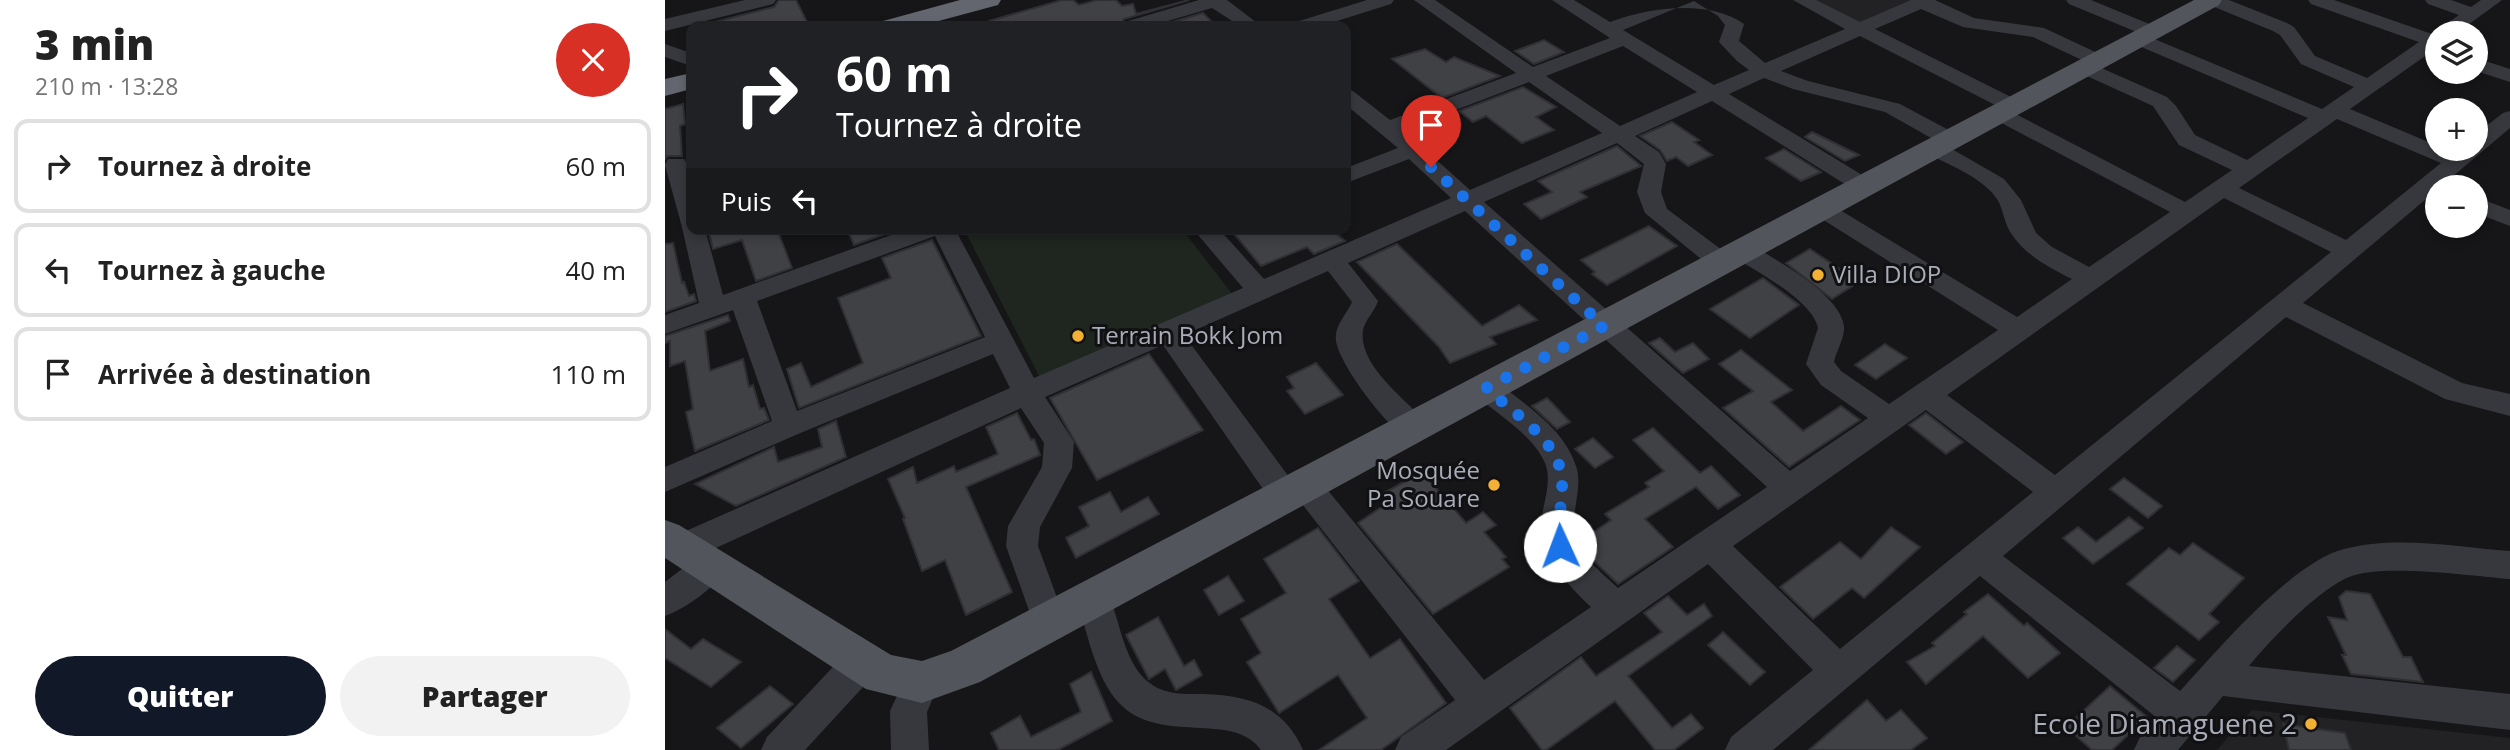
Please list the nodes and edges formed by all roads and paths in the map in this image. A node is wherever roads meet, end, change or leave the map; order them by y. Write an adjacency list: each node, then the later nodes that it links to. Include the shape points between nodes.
1 (767, 0): 22 (street)
2 (989, 0): 17 (highway)
3 (1215, 0): 18 (street); 19 (street)
4 (1385, 0): 20 (street)
5 (1423, 0): 33 (street)
6 (1686, 0): 24 (street)
7 (1702, 0): 32 (street, via 1731,17 1735,24 1729,42)
8 (1802, 0): 23 (street)
9 (2074, 0): 25 (street)
10 (2317, 0): 26 (street)
11 (2434, 0): 16 (street)
12 (2493, 0): 16 (street)
13 (1570, 1): 24 (street)
14 (1924, 1): 23 (street); 30 (street, via 1970,23 2037,32)
15 (2202, 2): 25 (main road); 36 (street, via 2280,27 2308,60)
16 (2474, 14): 21 (street)
17 (911, 21)
18 (1148, 21)
19 (1245, 21)
20 (1319, 21)
21 (2464, 21)
22 (665, 25)
23 (1860, 29): 32 (street); 40 (street)
24 (1617, 34): 33 (street); 38 (street)
25 (2145, 35): 30 (main road); 41 (street)
26 (2425, 38)
27 (2425, 49): 36 (street)
28 (665, 50): 29 (street)
29 (686, 58)
30 (2092, 64): 40 (main road); 51 (street, via 2159,101 2187,140)
31 (2488, 68): 34 (street)
32 (1765, 70): 38 (street); 47 (street, via 1821,92 1884,105 1913,117)
33 (1532, 75): 43 (street); 44 (street)
34 (2510, 76)
35 (686, 82): 37 (highway)
36 (2369, 86): 41 (street)
37 (665, 88)
38 (1713, 93): 44 (street); 54 (street)
39 (1351, 99): 43 (street)
40 (2007, 110): 47 (main road); 61 (street)
41 (2329, 114): 46 (street); 51 (street)
42 (2510, 117): 45 (street)
43 (1388, 128): 48 (street)
44 (1618, 135): 58 (street); 70 (street, via 1655,164 1649,192 1657,212)
45 (2488, 135)
46 (2425, 140)
47 (1942, 144): 54 (main road); 72 (street, via 2003,191 2014,207 2020,229 2035,246)
48 (1413, 150): 52 (street); 58 (street)
49 (2459, 161): 53 (street)
50 (678, 164): 57 (street)
51 (2249, 169): 55 (street)
52 (1351, 174)
53 (2445, 175)
54 (1864, 186): 59 (main road)
55 (2221, 188): 61 (street); 69 (street)
56 (2425, 193): 69 (street)
57 (686, 198)
58 (1468, 200): 71 (street); 78 (street)
59 (1822, 209): 70 (main road); 79 (street)
60 (2488, 209): 62 (street)
61 (2187, 212): 72 (street)
62 (2510, 219)
63 (686, 220): 64 (street)
64 (665, 222)
65 (695, 235): 76 (street)
66 (915, 235): 74 (street)
67 (946, 235): 81 (street)
68 (1210, 235): 73 (street)
69 (2348, 251): 75 (street)
70 (1732, 257): 78 (main road); 86 (street, via 1829,314 1831,328 1820,364 1831,378)
71 (1333, 260): 73 (street); 88 (street, via 1365,301 1350,330 1351,351)
72 (2091, 279): 79 (street)
73 (1260, 291): 80 (street)
74 (742, 297): 76 (street); 87 (street)
75 (2283, 304): 85 (street, via 2455,392); 92 (street)
76 (713, 307): 77 (street)
77 (665, 325)
78 (1604, 326): 82 (main road); 90 (street)
79 (2018, 330): 84 (street)
80 (1167, 331): 83 (street); 91 (street)
81 (1000, 341): 83 (street); 87 (street)
82 (1486, 388): 88 (main road); 99 (street, via 1553,449 1563,484 1557,526 1560,546 1573,566)
83 (1027, 393): 94 (street); 100 (street, via 1059,442 1057,468 1024,526 1022,546)
84 (1925, 394): 86 (street); 92 (street)
85 (2504, 397)
86 (1889, 419): 90 (street)
87 (789, 426): 89 (street)
88 (1412, 426): 91 (main road)
89 (665, 480)
90 (1789, 489): 93 (street)
91 (1295, 491): 97 (main road); 105 (street)
92 (2056, 492): 95 (street)
93 (1709, 544): 99 (street); 102 (street)
94 (686, 550): 98 (street); 101 (main road)
95 (1978, 555): 102 (street); 107 (street)
96 (2510, 565): 103 (street, via 2400,557 2346,562 2316,579 2248,641)
97 (1094, 598): 100 (main road); 110 (street, via 1132,692 1148,704 1168,709 1231,712 1252,718 1268,727)
98 (665, 601)
99 (1617, 609): 105 (street)
100 (1049, 622): 104 (main road, via 964,667)
101 (862, 662): 104 (main road, via 882,674); 108 (street)
102 (1838, 671): 112 (street)
103 (2218, 678): 106 (street); 107 (street)
104 (922, 682): 109 (street, via 908,711)
105 (1481, 704): 111 (street)
106 (2510, 712)
107 (2183, 716): 113 (street)
108 (780, 750)
109 (910, 750)
110 (1284, 750)
111 (1414, 750)
112 (1744, 750)
113 (2153, 750)

